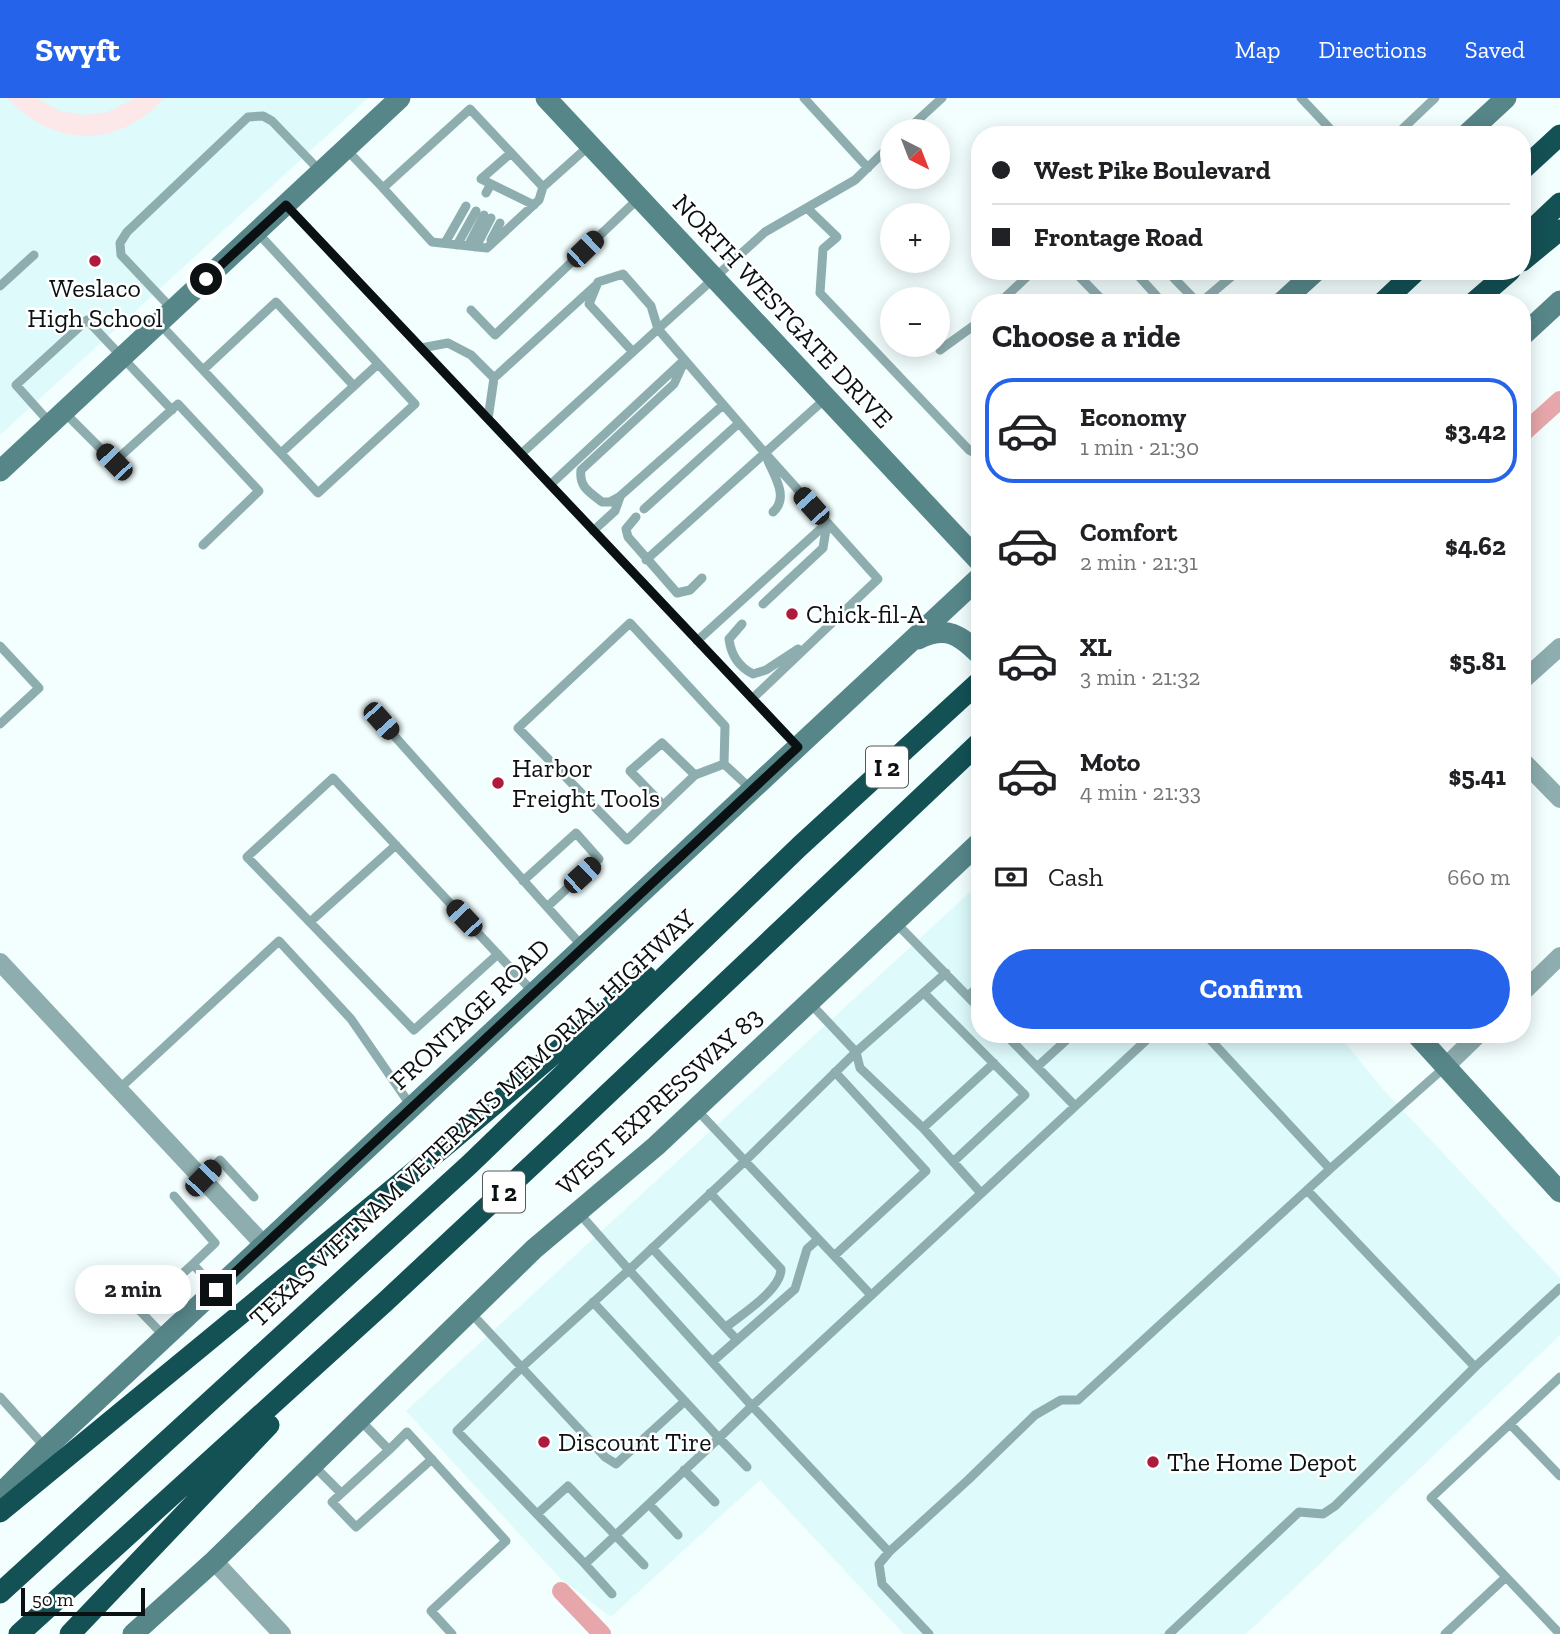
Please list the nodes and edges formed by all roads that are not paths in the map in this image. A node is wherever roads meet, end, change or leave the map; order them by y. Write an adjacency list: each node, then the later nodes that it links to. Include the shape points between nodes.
1 (400, 98): 14 (main road)
2 (545, 98): 13 (main road, NORTH WESTGATE DRIVE)
3 (804, 98): 18 (lane)
4 (942, 98): 8 (lane)
5 (1301, 98): 9 (lane)
6 (1435, 98): 10 (lane)
7 (1506, 98): 11 (main road)
8 (919, 119)
9 (1327, 126)
10 (1405, 126)
11 (1476, 126)
12 (1560, 135): 17 (highway)
13 (590, 145): 20 (lane); 22 (main road, NORTH WESTGATE DRIVE)
14 (346, 149): 19 (main road); 21 (lane)
15 (511, 153): 20 (lane); 21 (lane, via 470,109); 25 (lane, via 496,192)
16 (880, 156): 18 (lane)
17 (1531, 162)
18 (868, 168): 26 (lane)
19 (321, 173): 24 (main road); 59 (lane, via 272,121 248,117 120,243 121,255)
20 (542, 187): 25 (lane)
21 (383, 188): 31 (lane, via 432,242)
22 (639, 198): 36 (main road, NORTH WESTGATE DRIVE); 58 (lane, via 495,335)
23 (1560, 203): 28 (highway)
24 (286, 205): 30 (main road); 64 (lane)
25 (534, 205): 33 (lane)
26 (807, 208): 36 (lane, via 765,232); 78 (lane, via 836,237 823,248 820,293)
27 (483, 215): 31 (lane); 32 (lane); 32 (lane); 33 (lane)
28 (1531, 230)
29 (1560, 230): 34 (highway)
30 (257, 232): 59 (main road); 68 (lane)
31 (445, 243): 32 (lane)
32 (467, 246): 33 (lane)
33 (487, 248)
34 (1531, 254)
35 (34, 255): 47 (lane)
36 (714, 278): 61 (lane); 72 (main road, NORTH WESTGATE DRIVE)
37 (1023, 280): 48 (lane)
38 (1083, 280): 49 (lane)
39 (1142, 280): 50 (lane)
40 (1176, 280): 51 (lane)
41 (1226, 280): 52 (lane)
42 (1306, 280): 53 (main road)
43 (1406, 280): 54 (highway)
44 (1479, 280): 55 (highway)
45 (1500, 280): 56 (highway)
46 (598, 282): 61 (lane, via 623,274 651,306); 65 (lane, via 589,304); 70 (lane)
47 (0, 286)
48 (1009, 294)
49 (1096, 294)
50 (1155, 294)
51 (1190, 294)
52 (1210, 294)
53 (1291, 294)
54 (1392, 294)
55 (1464, 294)
56 (1483, 294)
57 (1560, 301): 60 (main road)
58 (471, 310)
59 (166, 317): 66 (main road); 69 (lane)
60 (1531, 328)
61 (659, 329): 65 (lane); 67 (lane)
62 (971, 329): 63 (lane)
63 (950, 343)
64 (421, 348): 70 (lane, via 448,342 471,355); 76 (lane)
65 (633, 352): 81 (lane)
66 (122, 358): 74 (lane); 75 (main road); 75 (lane, via 87,320 16,385)
67 (685, 360): 73 (lane); 83 (lane); 84 (lane, via 674,384 581,470 583,487 601,502)
68 (378, 364): 71 (lane); 79 (lane, via 415,404 386,431 318,493)
69 (203, 370): 71 (lane, via 276,302); 79 (lane)
70 (494, 379): 76 (lane)
71 (354, 386): 79 (lane)
72 (826, 398): 80 (lane); 91 (main road, NORTH WESTGATE DRIVE)
73 (723, 405): 77 (lane); 84 (lane)
74 (172, 411): 75 (lane, via 114,462); 90 (lane, via 178,404 259,491)
75 (58, 418): 82 (main road)
76 (488, 419): 81 (lane)
77 (739, 423): 80 (lane); 85 (lane)
78 (971, 451)
79 (281, 453)
80 (765, 453): 86 (lane, via 782,498); 88 (lane); 92 (lane)
81 (521, 454): 83 (lane)
82 (0, 471)
83 (550, 485): 89 (lane)
84 (620, 497): 89 (lane, via 615,511)
85 (644, 509)
86 (774, 512)
87 (636, 517): 92 (lane, via 626,529)
88 (827, 523): 95 (lane, via 823,548); 97 (lane, via 878,579); 98 (lane)
89 (593, 531): 98 (lane)
90 (203, 545)
91 (971, 552)
92 (646, 560): 93 (lane, via 677,593 690,590)
93 (702, 579)
94 (971, 585): 100 (main road, FRONTAGE ROAD)
95 (763, 604)
96 (742, 624): 97 (lane, via 729,639 730,652 753,674)
97 (820, 635): 105 (lane)
98 (697, 641): 105 (lane)
99 (0, 646): 107 (lane, via 39,688)
100 (906, 646): 101 (main road, via 942,631 961,636); 108 (main road, FRONTAGE ROAD)
101 (971, 646)
102 (1560, 647): 103 (street)
103 (1531, 673)
104 (971, 689): 117 (highway, TEXAS VIETNAM VETERANS MEMORIAL HIGHWAY / I 2)
105 (752, 699): 108 (lane)
106 (381, 721): 119 (lane)
107 (0, 724)
108 (798, 747): 113 (main road, FRONTAGE ROAD)
109 (971, 751): 174 (highway, I 2)
110 (724, 764): 112 (lane); 113 (lane); 115 (lane, via 724,726 630,623 518,728 626,840)
111 (1531, 769): 114 (street)
112 (695, 775): 115 (lane); 115 (lane, via 662,743 630,771)
113 (752, 790): 123 (main road, FRONTAGE ROAD)
114 (1560, 799)
115 (663, 805)
116 (396, 845): 121 (lane); 121 (lane, via 333,778 247,857); 124 (lane)
117 (800, 846): 202 (highway, via 450,1142); 211 (highway, TEXAS VIETNAM VETERANS MEMORIAL HIGHWAY / I 2, via 470,1164)
118 (971, 850): 122 (main road, WEST EXPRESSWAY 83)
119 (523, 881): 120 (lane); 120 (lane, via 576,833 599,859)
120 (547, 907): 123 (lane)
121 (310, 922): 124 (lane, via 414,1030)
122 (895, 922): 127 (lane); 134 (main road, WEST EXPRESSWAY 83)
123 (583, 947): 129 (main road, FRONTAGE ROAD)
124 (498, 954): 129 (lane)
125 (1560, 956): 128 (street)
126 (0, 962): 148 (street)
127 (946, 973): 130 (lane); 132 (lane)
128 (1531, 984)
129 (534, 993): 150 (main road, FRONTAGE ROAD)
130 (924, 993): 135 (lane); 143 (lane)
131 (971, 993): 132 (lane)
132 (968, 996): 133 (lane)
133 (971, 999)
134 (809, 1002): 143 (lane); 151 (main road, WEST EXPRESSWAY 83)
135 (971, 1040)
136 (974, 1043): 144 (lane)
137 (1014, 1043): 146 (lane)
138 (1063, 1043): 146 (lane)
139 (1143, 1043): 149 (lane)
140 (1213, 1043): 155 (lane)
141 (1424, 1043): 145 (main road)
142 (1470, 1043): 145 (street)
143 (856, 1052): 147 (lane); 152 (lane, via 860,1068)
144 (994, 1063): 152 (lane); 154 (lane, via 1025,1095)
145 (1446, 1066): 155 (lane); 158 (main road)
146 (1037, 1067): 149 (lane)
147 (835, 1072): 153 (lane); 167 (lane, via 926,1171)
148 (119, 1089): 150 (lane, via 279,942 351,1019); 156 (street)
149 (1075, 1106): 159 (lane)
150 (412, 1107): 165 (main road, FRONTAGE ROAD)
151 (696, 1108): 153 (lane); 163 (main road, WEST EXPRESSWAY 83)
152 (923, 1128): 154 (lane)
153 (745, 1161): 160 (lane); 164 (lane)
154 (953, 1162): 159 (lane)
155 (1330, 1169): 157 (lane)
156 (203, 1178): 162 (lane, via 220,1160); 165 (street)
157 (1307, 1190): 183 (lane); 206 (lane, via 1078,1400 1061,1400 1035,1415)
158 (1560, 1192)
159 (981, 1193): 173 (lane)
160 (710, 1194): 166 (lane); 178 (lane, via 781,1269 773,1288)
161 (174, 1196): 168 (lane, via 215,1244)
162 (254, 1197)
163 (578, 1212): 169 (lane); 176 (main road, WEST EXPRESSWAY 83)
164 (818, 1239): 167 (lane); 180 (lane, via 807,1248 795,1289)
165 (264, 1245): 172 (main road, FRONTAGE ROAD)
166 (652, 1248): 169 (lane); 178 (lane)
167 (834, 1256): 173 (lane)
168 (193, 1264): 172 (lane); 177 (lane)
169 (629, 1270): 175 (lane); 181 (lane)
170 (111, 1278): 177 (lane)
171 (1560, 1288): 183 (lane)
172 (216, 1290): 179 (main road, FRONTAGE ROAD)
173 (871, 1295): 187 (lane)
174 (386, 1302): 213 (highway, I 2); 214 (highway)
175 (593, 1302): 182 (lane); 186 (lane)
176 (470, 1311): 182 (lane); 188 (main road, WEST EXPRESSWAY 83)
177 (141, 1312): 179 (lane)
178 (726, 1327): 180 (lane)
179 (165, 1337): 191 (main road, FRONTAGE ROAD)
180 (737, 1340): 181 (lane)
181 (712, 1362): 187 (lane)
182 (522, 1367): 186 (lane, via 616,1464); 203 (lane, via 457,1431)
183 (1475, 1367): 219 (lane, via 1335,1506 1323,1514 1299,1513)
184 (1560, 1377): 189 (lane)
185 (0, 1397): 191 (lane)
186 (685, 1401): 190 (lane)
187 (752, 1406): 190 (lane); 206 (lane)
188 (359, 1419): 192 (lane); 194 (main road, WEST EXPRESSWAY 83)
189 (1510, 1424): 197 (lane); 210 (lane, via 1431,1498)
190 (719, 1437): 195 (lane); 196 (lane)
191 (46, 1448): 199 (main road, FRONTAGE ROAD)
192 (389, 1450): 193 (lane, via 407,1432); 198 (lane)
193 (432, 1459): 198 (lane, via 356,1527 332,1502); 217 (lane, via 506,1541 431,1611)
194 (313, 1465): 198 (lane); 207 (main road, WEST EXPRESSWAY 83)
195 (747, 1467)
196 (684, 1470): 200 (lane); 201 (lane)
197 (1560, 1476)
198 (341, 1493)
199 (0, 1494)
200 (715, 1502)
201 (649, 1504): 204 (lane); 205 (lane)
202 (0, 1511)
203 (537, 1514): 204 (lane, via 568,1486); 208 (lane)
204 (615, 1535): 208 (lane); 209 (lane)
205 (678, 1535)
206 (889, 1552): 218 (lane, via 879,1563 882,1584)
207 (214, 1561): 215 (main road, WEST EXPRESSWAY 83); 216 (street)
208 (585, 1564): 212 (lane)
209 (644, 1566)
210 (1506, 1577): 220 (lane); 221 (lane)
211 (0, 1593)
212 (612, 1594)
213 (19, 1634)
214 (70, 1634)
215 (133, 1634)
216 (282, 1634)
217 (452, 1634)
218 (929, 1634)
219 (1168, 1634)
220 (1445, 1634)
221 (1560, 1634)

